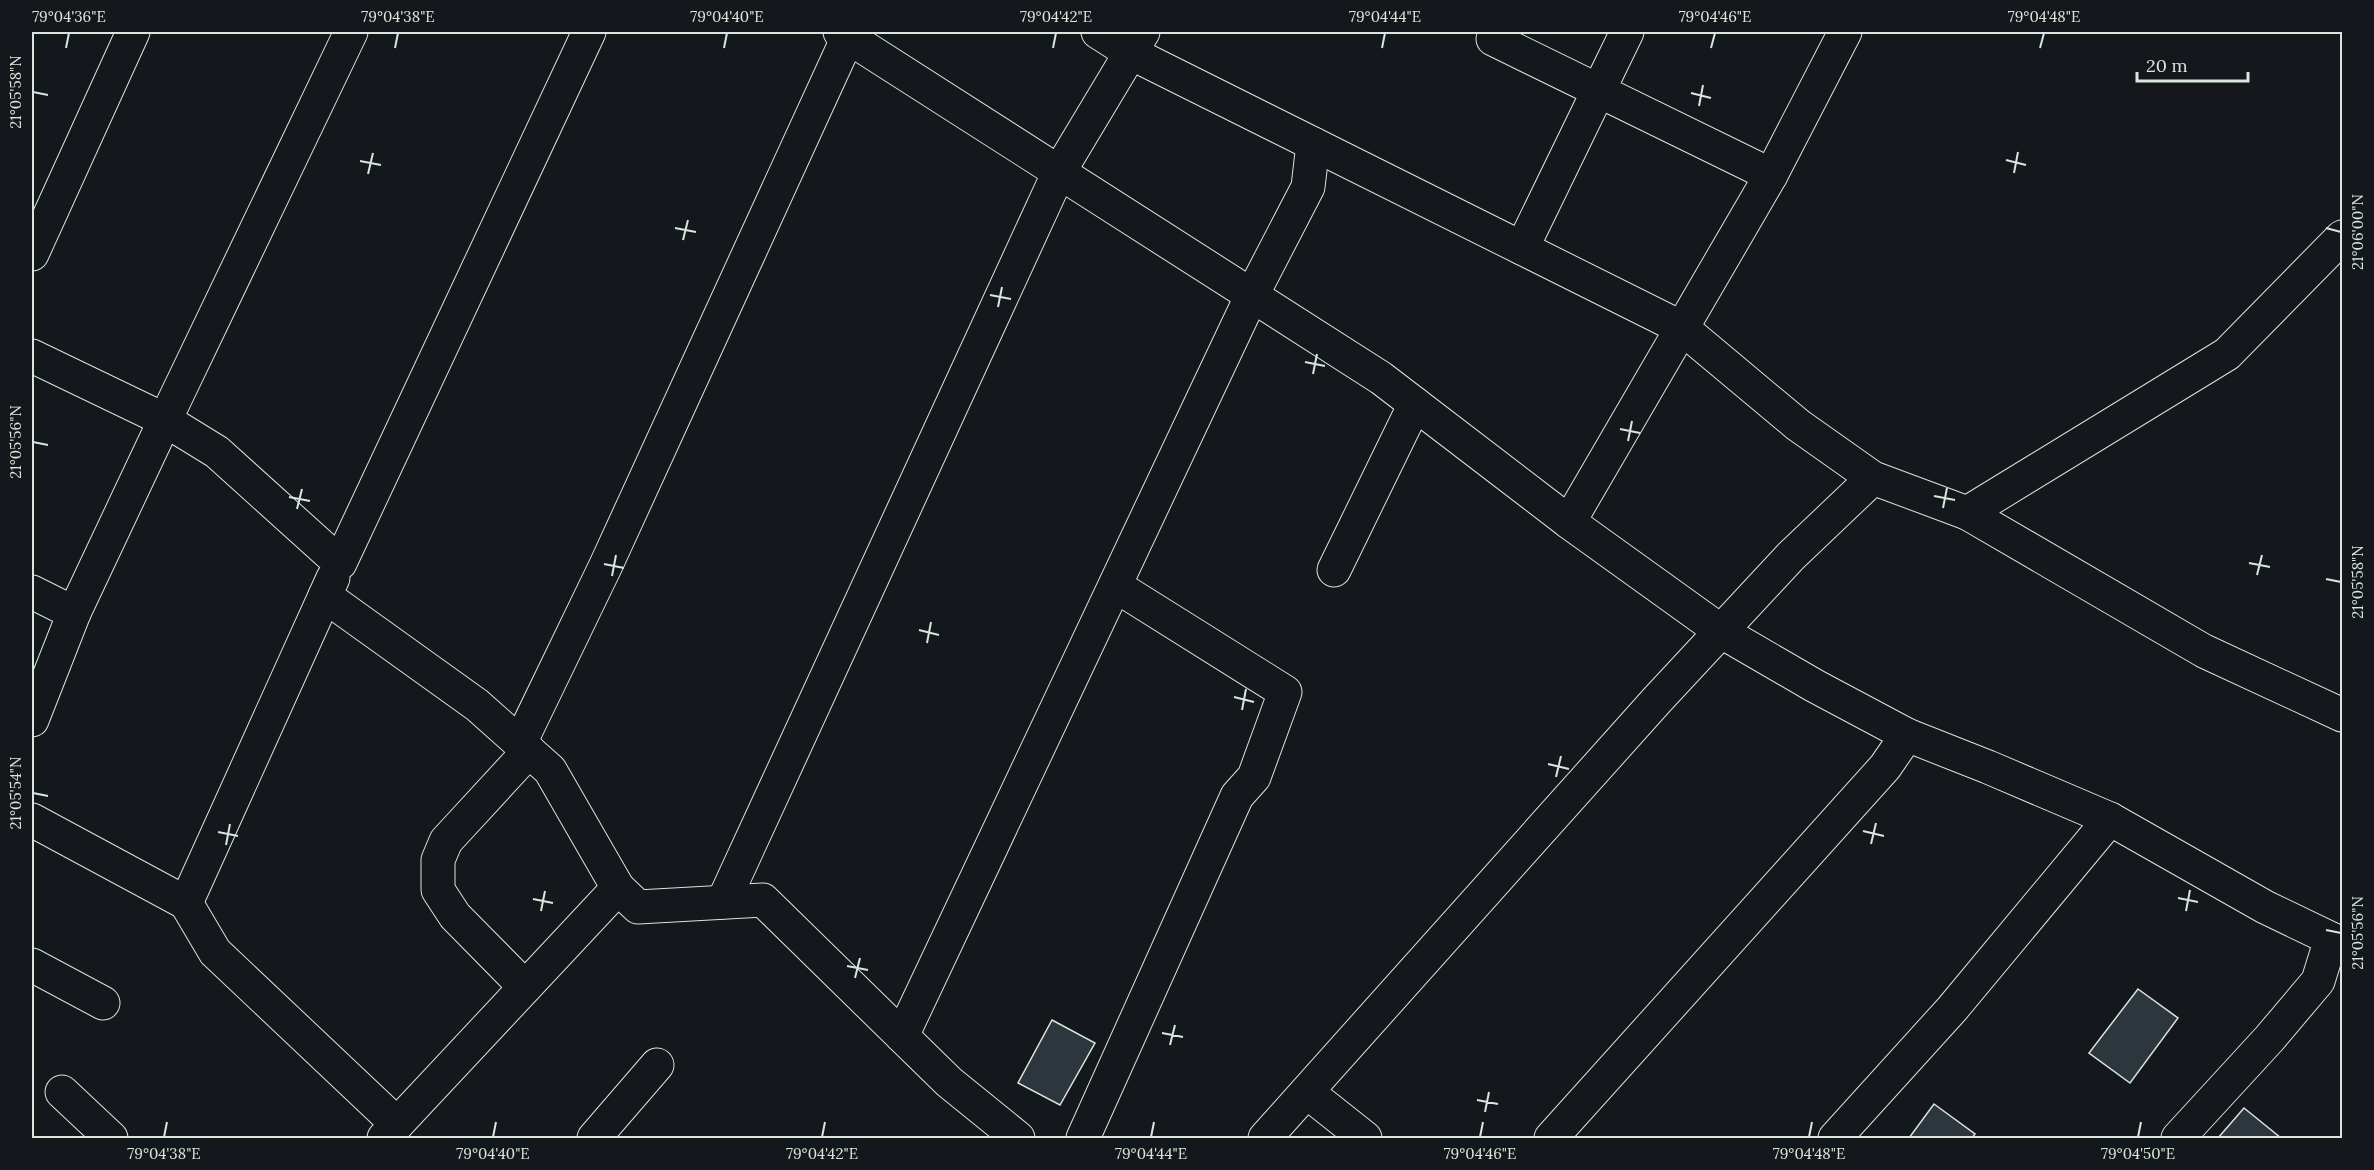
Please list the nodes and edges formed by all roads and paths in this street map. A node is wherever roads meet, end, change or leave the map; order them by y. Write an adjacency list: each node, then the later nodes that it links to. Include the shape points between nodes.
1 (133, 32): 16 (street)
2 (351, 32): 21 (street)
3 (589, 32): 25 (street)
4 (1098, 32): 9 (street)
5 (1627, 32): 10 (street)
6 (1845, 32): 13 (street)
7 (844, 34): 12 (street); 35 (street)
8 (1493, 39): 10 (street)
9 (1137, 42): 11 (street); 12 (street)
10 (1598, 90): 13 (street); 15 (street)
11 (1313, 144): 15 (street); 17 (street, via 1308,187)
12 (1059, 172): 17 (street); 39 (street)
13 (1771, 175): 18 (street)
14 (2339, 247): 23 (street, via 2227,354)
15 (1522, 248): 18 (street)
16 (32, 254)
17 (1252, 296): 20 (street); 27 (street)
18 (1682, 328): 22 (street, via 1798,425); 24 (street)
19 (32, 356): 21 (street)
20 (1415, 404): 24 (street); 26 (street)
21 (165, 420): 25 (street, via 217,452); 30 (street)
22 (1873, 478): 23 (street); 31 (street, via 1791,556)
23 (1967, 513): 32 (street, via 2204,651)
24 (1569, 522): 31 (street)
25 (339, 563): 29 (street)
26 (1334, 570)
27 (1116, 586): 45 (street); 53 (street, via 1285,692 1254,777 1237,796)
28 (32, 592): 30 (street)
29 (325, 596): 35 (street, via 477,705); 40 (street)
30 (74, 613): 33 (street)
31 (1722, 632): 34 (street); 48 (street)
32 (2343, 715)
33 (32, 720)
34 (1907, 735): 36 (street); 56 (street, via 1885,767)
35 (524, 747): 38 (street, via 550,770); 43 (street, via 446,841 438,860 438,890 455,916)
36 (2110, 819): 41 (street, via 2265,907); 57 (street, via 1952,1009)
37 (32, 820): 40 (street)
38 (618, 888): 39 (street, via 638,907); 43 (street)
39 (723, 902): 45 (street, via 763,900)
40 (186, 903): 49 (street, via 215,952)
41 (2337, 941): 58 (street, via 2318,981)
42 (32, 965): 44 (street)
43 (525, 987): 49 (street)
44 (102, 1004)
45 (902, 1036): 52 (street, via 949,1082)
46 (657, 1065): 51 (street)
47 (62, 1092): 50 (street)
48 (1307, 1092): 54 (street); 55 (street)
49 (391, 1131)
50 (111, 1138)
51 (594, 1138)
52 (1018, 1138)
53 (1083, 1138)
54 (1265, 1138)
55 (1365, 1138)
56 (1551, 1138)
57 (1835, 1138)
58 (2178, 1138)

